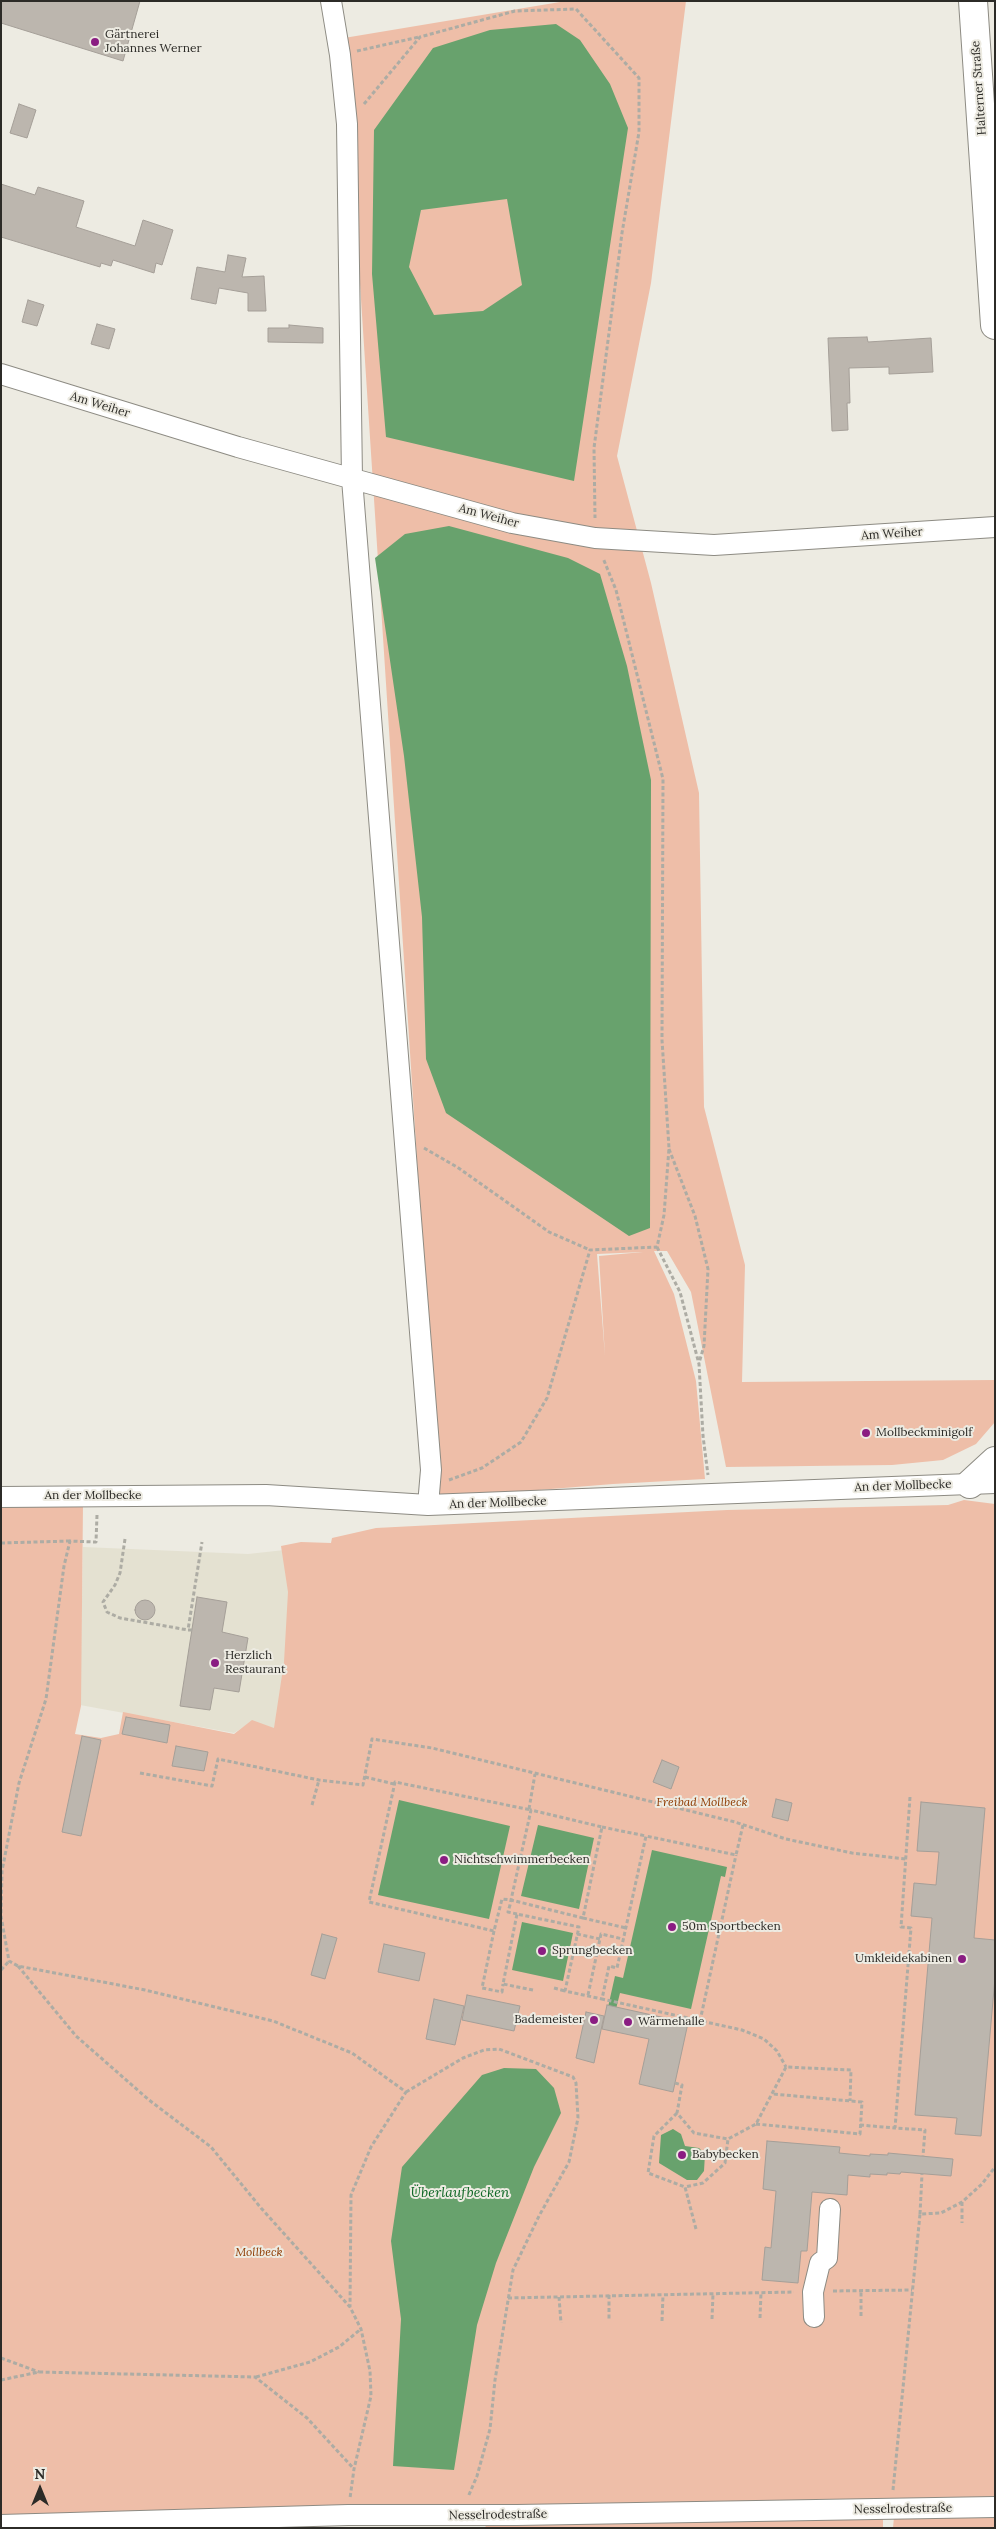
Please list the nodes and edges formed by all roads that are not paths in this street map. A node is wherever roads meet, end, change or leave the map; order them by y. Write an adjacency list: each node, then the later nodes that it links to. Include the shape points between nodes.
1 (331, 1): 5 (street, via 340,54 346,124)
2 (973, 1): 3 (main road, Halterner Straße)
3 (995, 325)
4 (1, 374): 5 (street, Am Weiher, via 238,447)
5 (352, 478): 6 (street, Am Weiher, via 512,523 595,538 714,545); 10 (street, via 431,1470)
6 (989, 528)
7 (995, 1461): 8 (main road)
8 (982, 1484): 10 (street, An der Mollbecke)
9 (1, 1496): 10 (street, An der Mollbecke, via 266,1495)
10 (428, 1505)
11 (830, 2209): 12 (street, via 827,2258 820,2263 814,2292)
12 (814, 2317)
13 (995, 2507): 14 (street, Nesselrodestraße, via 348,2515)
14 (1, 2525)

